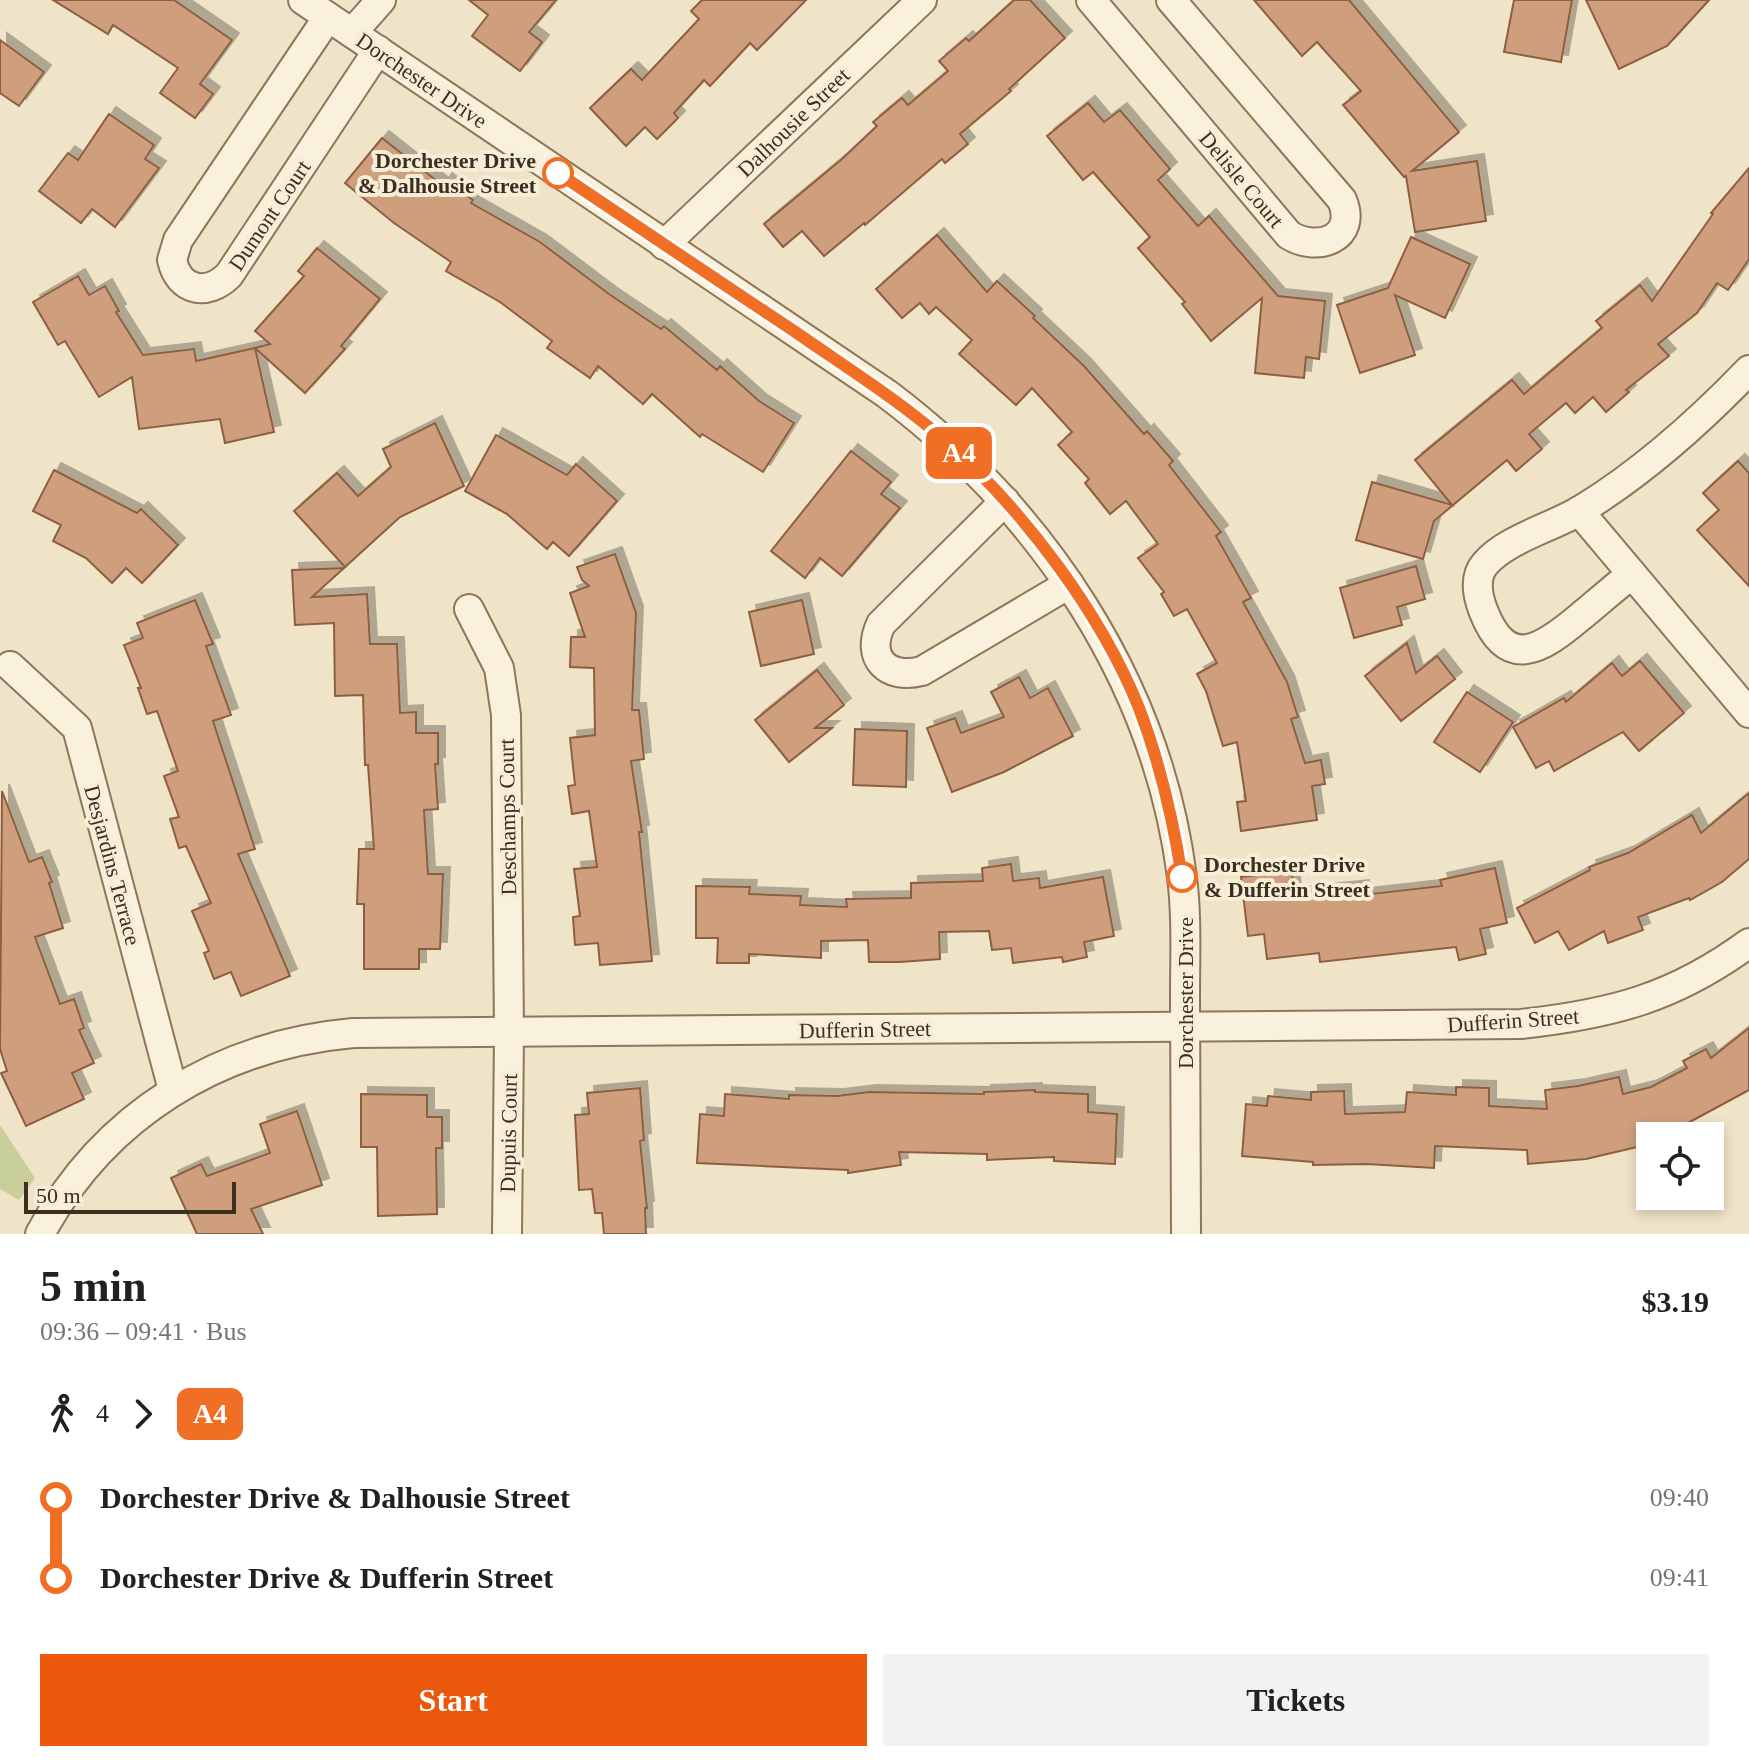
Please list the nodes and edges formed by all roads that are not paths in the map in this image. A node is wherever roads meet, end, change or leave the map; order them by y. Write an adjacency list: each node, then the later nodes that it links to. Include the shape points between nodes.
1 (303, 0): 6 (street, Dorchester Drive)
2 (381, 0): 7 (street)
3 (922, 0): 9 (street, Dalhousie Street)
4 (1091, 0): 5 (street, Delisle Court, via 1289,235 1310,244 1329,241 1345,218 1342,200)
5 (1171, 0)
6 (328, 17): 7 (street, Dorchester Drive); 8 (street, Dumont Court, via 178,240 172,260 188,284 208,288 229,275)
7 (352, 33): 8 (street, Dorchester Drive)
8 (378, 50): 9 (street, Dorchester Drive)
9 (664, 245): 11 (street, Dorchester Drive, via 887,394 950,445)
10 (1749, 370): 12 (street, via 1669,446)
11 (1005, 501): 14 (street, Dorchester Drive); 14 (street, via 881,624 874,641 883,665 900,674 922,671)
12 (1579, 511): 13 (street); 13 (street, via 1493,556 1481,570 1478,591 1490,629 1514,648 1543,646)
13 (1632, 574): 17 (street)
14 (1069, 584): 19 (street, Dorchester Drive, via 1138,705 1166,794 1184,901)
15 (469, 609): 20 (street, Deschamps Court, via 499,668 505,706)
16 (10, 666): 21 (street, Desjardins Terrace, via 77,728)
17 (1749, 713)
18 (1749, 943): 19 (street, Dufferin Street, via 1670,991 1569,1019 1491,1025)
19 (1185, 1026): 20 (street, Dufferin Street); 24 (street, Dorchester Drive)
20 (509, 1033): 21 (street, Dufferin Street, via 353,1033 299,1040 244,1056); 23 (street, Dupuis Court)
21 (173, 1090): 22 (street, Dufferin Street, via 86,1168)
22 (40, 1234)
23 (507, 1234)
24 (1186, 1234)

